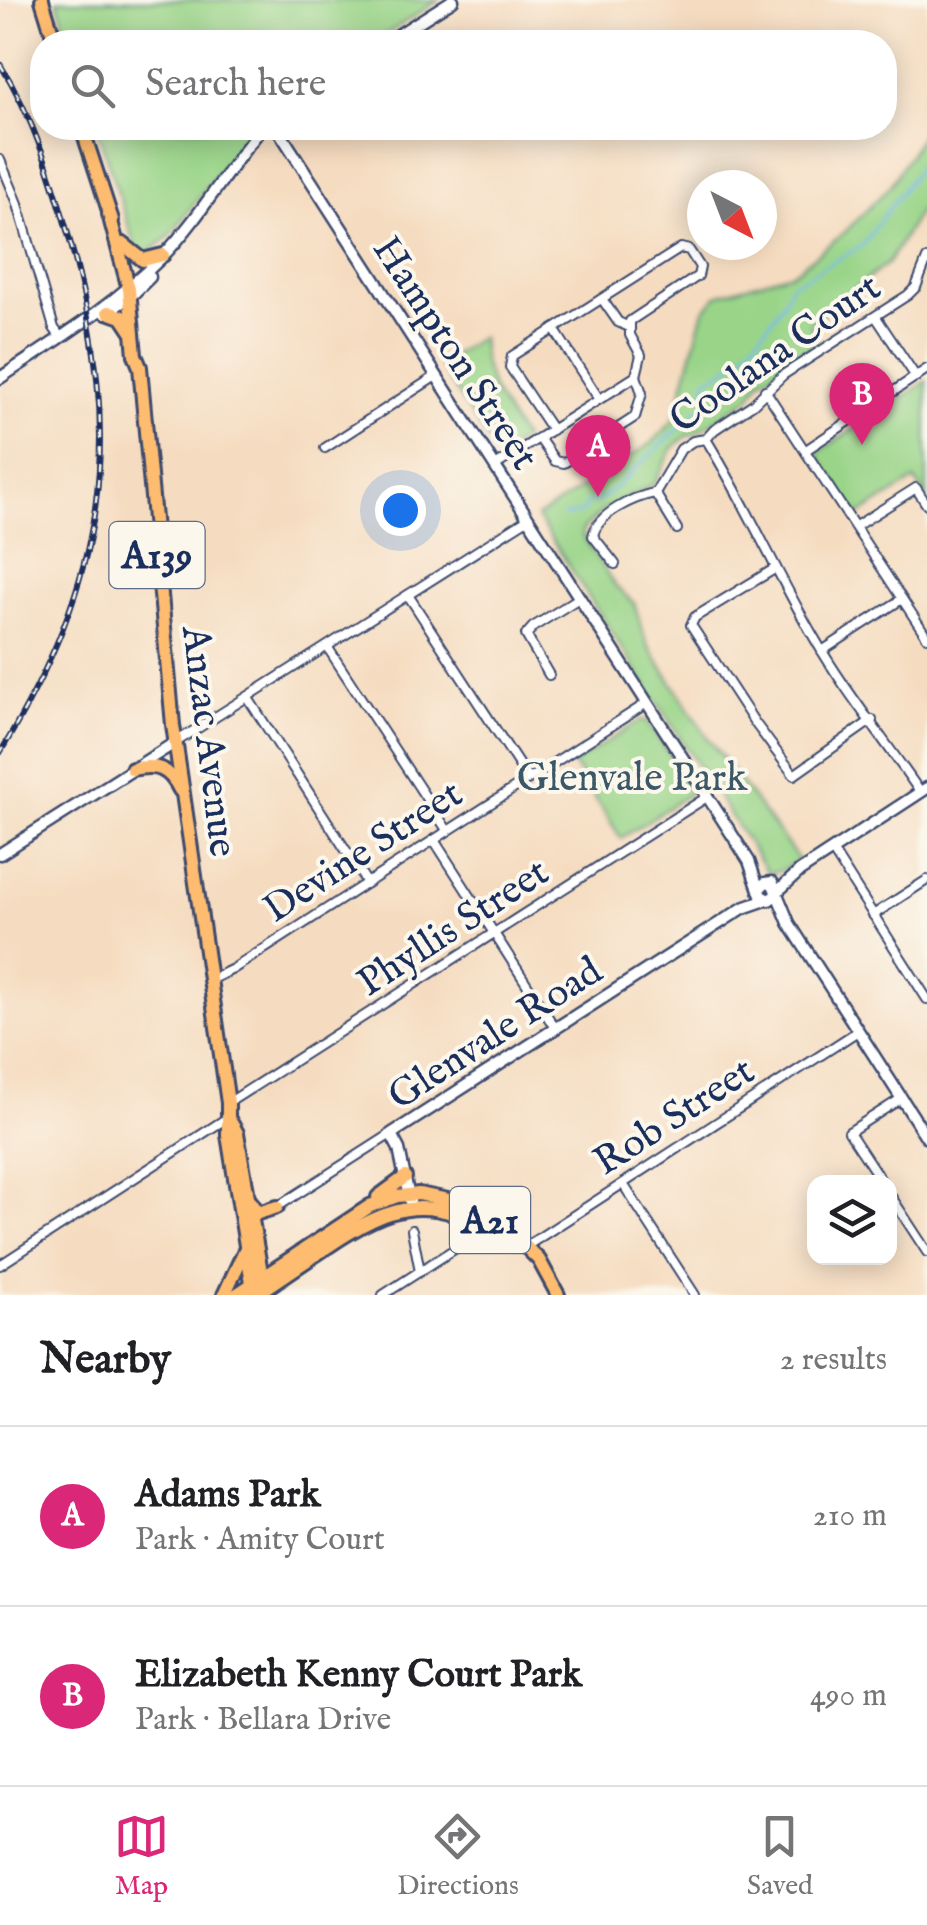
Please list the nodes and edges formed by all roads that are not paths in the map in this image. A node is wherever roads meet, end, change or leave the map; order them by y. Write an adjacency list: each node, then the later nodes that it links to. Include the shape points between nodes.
1 (42, 0): 3 (highway)
2 (453, 0): 4 (street)
3 (51, 30)
4 (405, 30)
5 (86, 140): 11 (highway, Anzac Avenue / A139)
6 (253, 140): 13 (street)
7 (284, 140): 25 (street, Hampton Street)
8 (0, 160): 9 (street)
9 (11, 184): 10 (street); 22 (street)
10 (0, 191)
11 (109, 214): 12 (highway, Anzac Avenue / A139); 15 (highway, Anzac Avenue / A139)
12 (123, 244): 13 (highway, via 143,260); 15 (highway, Anzac Avenue / A139)
13 (163, 255): 15 (street)
14 (927, 260): 18 (street, Coolana Court, via 916,286)
15 (133, 290): 17 (street); 21 (highway, Anzac Avenue / A139); 23 (highway, Anzac Avenue / A139)
16 (602, 299): 19 (street); 19 (street, via 681,248 689,250 698,276); 20 (street)
17 (102, 314): 21 (highway, via 122,317); 22 (street)
18 (876, 317): 27 (street); 29 (street, Coolana Court)
19 (629, 327): 26 (street, via 641,355)
20 (554, 329): 30 (street); 31 (street, via 510,360)
21 (134, 334): 23 (highway, Anzac Avenue / A139)
22 (61, 338): 28 (street)
23 (140, 367): 54 (highway, Anzac Avenue / A139)
24 (927, 369): 27 (street)
25 (436, 376): 34 (street); 36 (street, Hampton Street)
26 (636, 376): 30 (street); 32 (street, via 642,392 632,419 564,462 555,461)
27 (916, 376): 35 (street)
28 (0, 378)
29 (765, 390): 33 (street, Coolana Court); 35 (street)
30 (600, 399): 31 (street)
31 (552, 430): 32 (street)
32 (539, 438): 36 (street)
33 (706, 438): 37 (street, Coolana Court, via 681,449); 43 (street)
34 (325, 448)
35 (806, 450): 40 (street)
36 (495, 466): 39 (street, Hampton Street)
37 (655, 493): 41 (street); 42 (street, via 606,516 594,529)
38 (927, 506): 40 (street, via 916,488)
39 (529, 518): 44 (street); 45 (street, Hampton Street)
40 (856, 526): 46 (street)
41 (677, 529)
42 (614, 564)
43 (776, 568): 49 (street); 53 (street, via 692,625 794,774)
44 (408, 595): 48 (street); 56 (street)
45 (579, 598): 50 (street, via 526,636); 52 (street, Hampton Street)
46 (902, 599): 47 (street); 49 (street)
47 (927, 637)
48 (328, 648): 51 (street); 60 (street)
49 (822, 651): 53 (street)
50 (549, 675)
51 (248, 698): 54 (street); 65 (street)
52 (647, 703): 56 (street, Devine Street); 58 (street, Hampton Street)
53 (872, 720): 57 (street)
54 (176, 742): 55 (street); 59 (highway, Anzac Avenue / A139)
55 (132, 768): 59 (highway, via 164,768); 63 (street)
56 (528, 779): 60 (street, Devine Street)
57 (924, 790): 62 (street, Glenvale Road)
58 (707, 796): 66 (street, Hampton Street); 68 (street, Phyllis Street)
59 (184, 802): 69 (highway, Anzac Avenue / A139)
60 (447, 830): 61 (street, Devine Street)
61 (434, 840): 65 (street, Devine Street); 68 (street)
62 (832, 850): 66 (street, Glenvale Road); 67 (street)
63 (0, 854)
64 (927, 880): 67 (street)
65 (368, 882): 69 (street, Devine Street)
66 (769, 891): 71 (street, Glenvale Road); 72 (street, Hampton Street)
67 (873, 915): 70 (street)
68 (494, 935): 71 (street); 74 (street, Phyllis Street)
69 (210, 980): 74 (highway, Anzac Avenue / A139)
70 (927, 999)
71 (555, 1028): 75 (street, Glenvale Road)
72 (858, 1031): 73 (street, Hampton Street); 79 (street, Rob Street)
73 (902, 1098): 76 (street, Hampton Street); 77 (street, via 848,1132)
74 (229, 1113): 80 (highway, Anzac Avenue / A139); 88 (highway, Anzac Avenue / A139); 90 (street, Phyllis Street)
75 (391, 1134): 78 (street); 84 (street, Glenvale Road)
76 (927, 1138)
77 (877, 1175)
78 (405, 1177): 81 (street); 82 (highway)
79 (623, 1184): 87 (street, Rob Street); 98 (street)
80 (245, 1186): 84 (highway, via 255,1211); 88 (highway, Anzac Avenue / A139)
81 (410, 1201): 82 (highway, A21); 85 (highway, A21); 87 (highway, A21, via 448,1200 496,1222); 93 (highway, A21)
82 (370, 1206): 91 (highway, A21)
83 (897, 1206): 89 (street)
84 (277, 1207)
85 (468, 1220): 87 (highway, A21); 92 (street, via 469,1238)
86 (412, 1230): 92 (street)
87 (524, 1248): 97 (highway, A21)
88 (251, 1252): 91 (highway); 93 (highway, Anzac Avenue / A139); 94 (highway)
89 (927, 1252)
90 (0, 1265)
91 (277, 1267): 93 (highway, A21)
92 (420, 1270): 96 (street)
93 (257, 1288): 95 (highway, A21)
94 (224, 1295)
95 (236, 1295)
96 (382, 1295)
97 (557, 1295)
98 (695, 1295)

